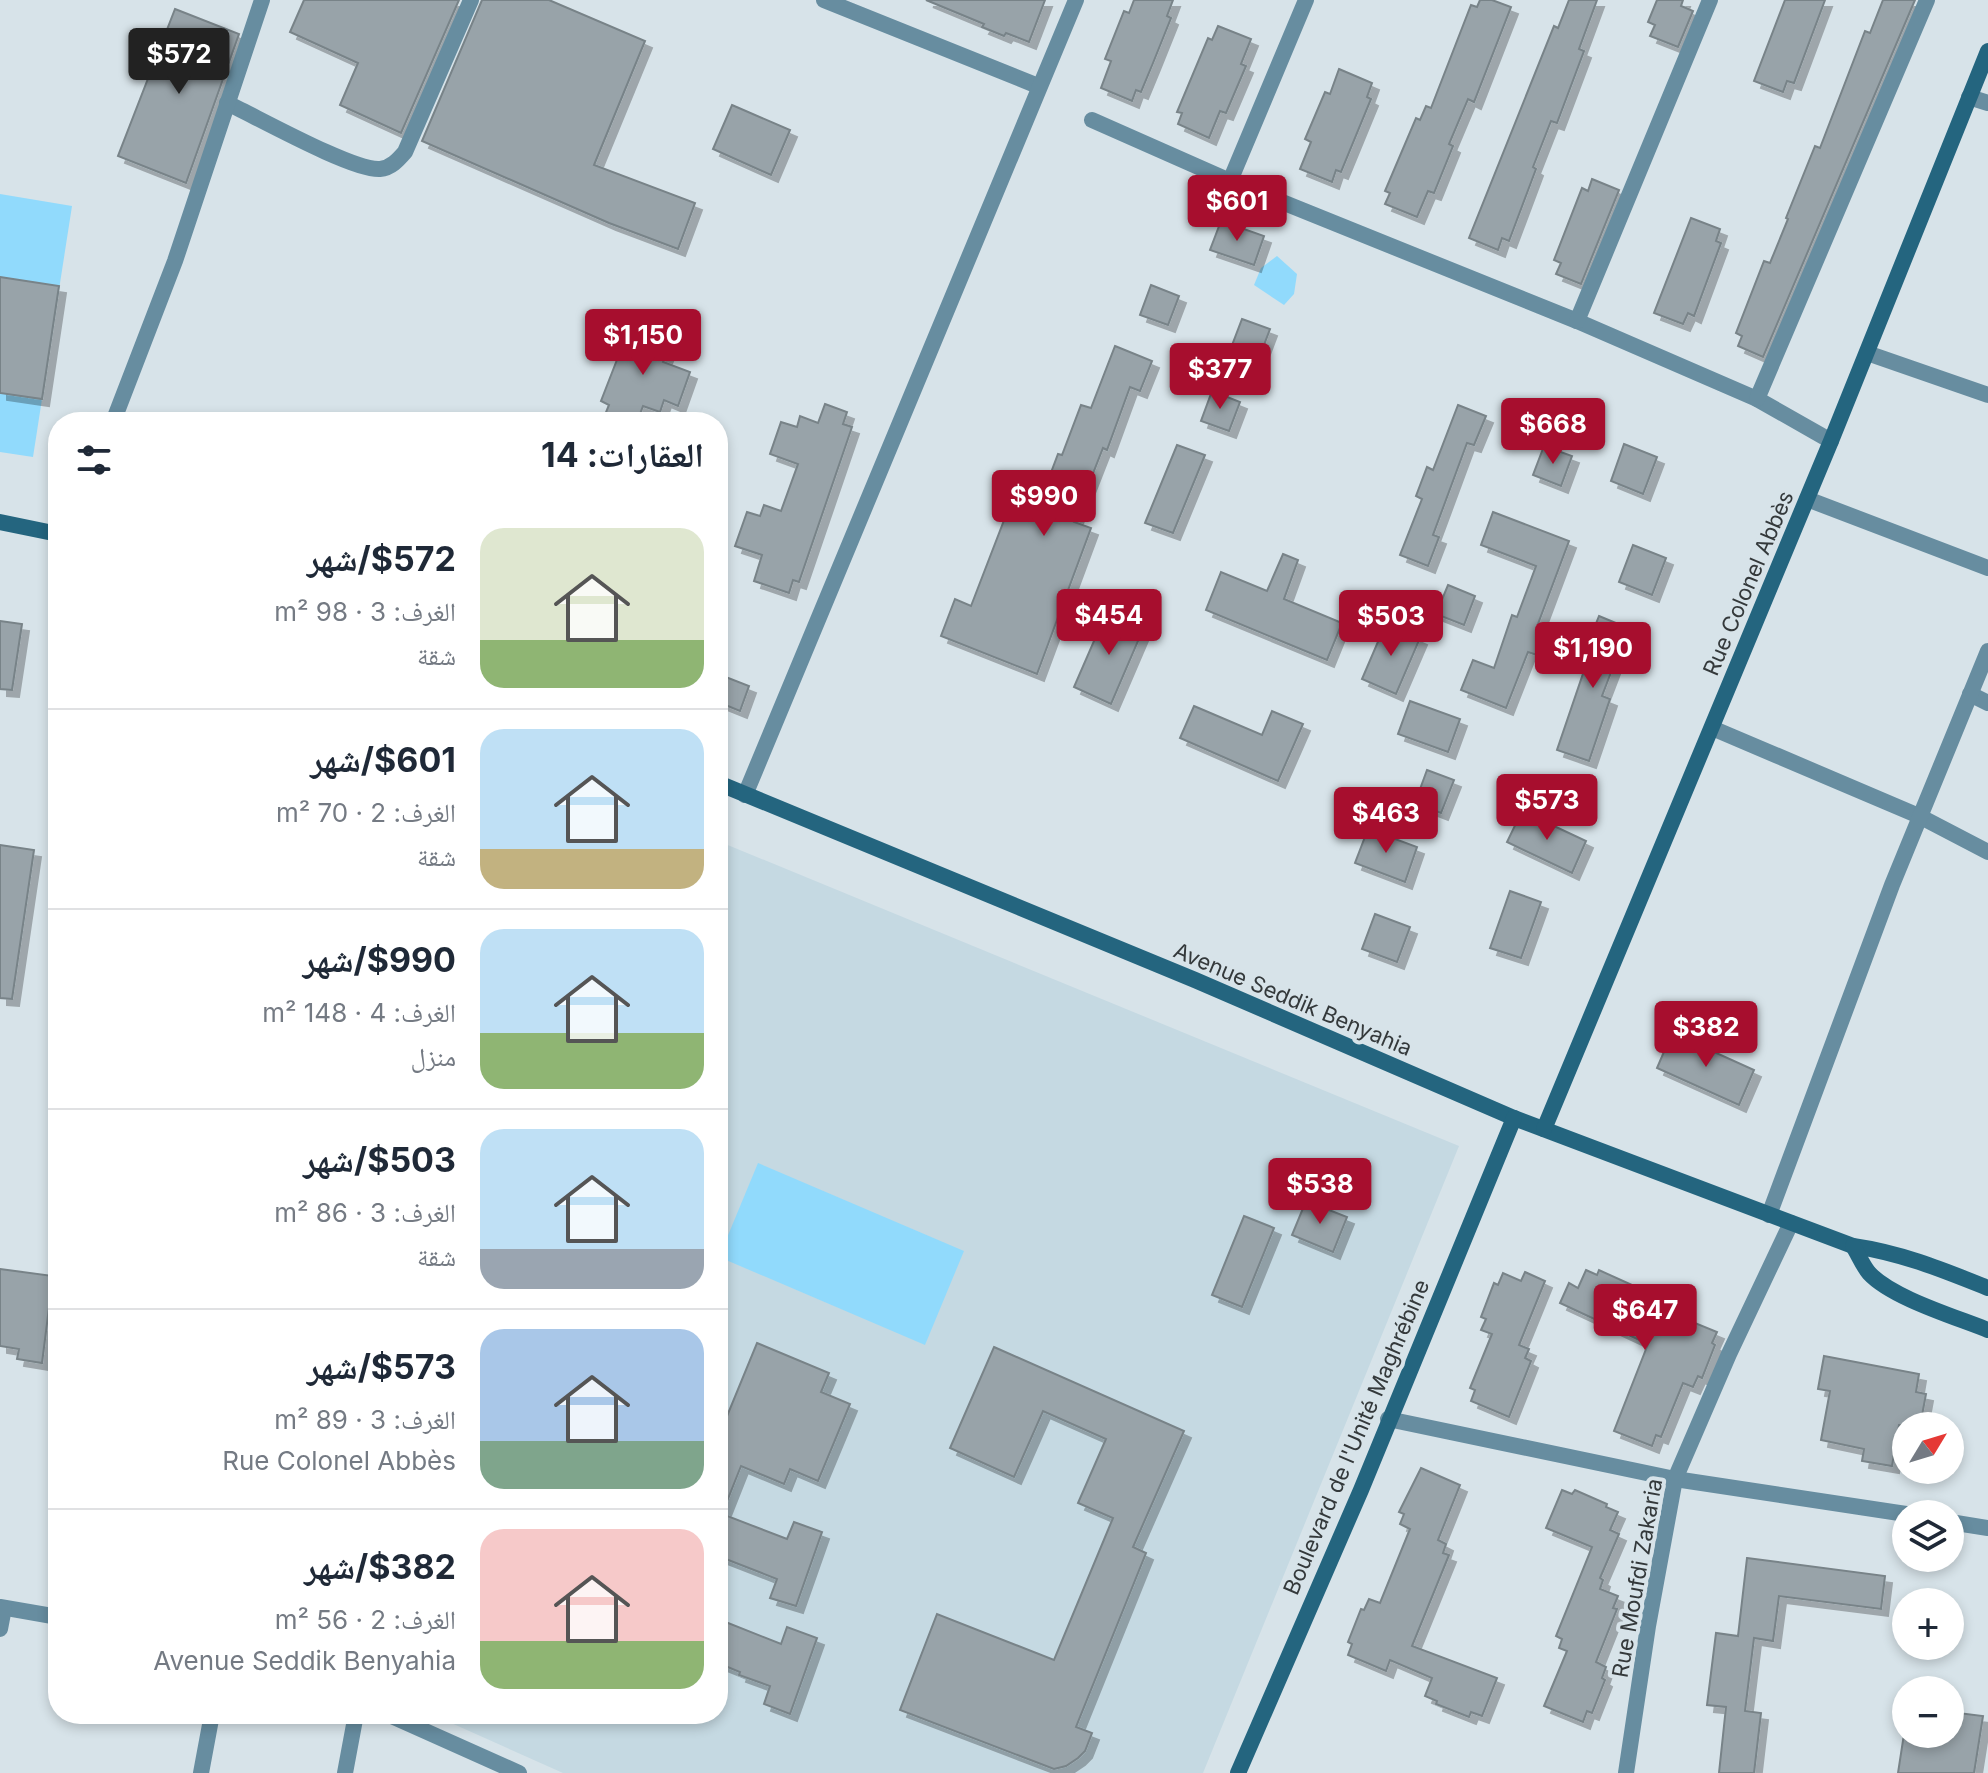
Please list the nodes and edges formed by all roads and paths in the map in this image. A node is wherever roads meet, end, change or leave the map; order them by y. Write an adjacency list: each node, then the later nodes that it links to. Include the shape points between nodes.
1 (262, 0): 11 (street)
2 (471, 0): 11 (street, via 405,152 394,164 382,169 350,162)
3 (824, 0): 9 (street)
4 (1076, 0): 9 (street)
5 (1306, 0): 14 (street)
6 (1710, 0): 15 (street)
7 (1927, 0): 18 (street)
8 (1988, 51): 10 (street, Rue Colonel Abbès)
9 (1038, 86): 30 (street)
10 (1969, 97): 12 (street); 16 (street, Rue Colonel Abbès)
11 (227, 103): 19 (street, via 175,261)
12 (1988, 103)
13 (1092, 120): 14 (street)
14 (1230, 181): 15 (street)
15 (1577, 321): 18 (street)
16 (1867, 353): 17 (street); 20 (street, Rue Colonel Abbès)
17 (1988, 395)
18 (1757, 399): 20 (street)
19 (117, 412)
20 (1831, 441): 21 (street, Rue Colonel Abbès)
21 (1807, 499): 24 (street); 28 (street, Rue Colonel Abbès)
22 (0, 522): 23 (street)
23 (48, 532)
24 (1988, 568)
25 (1988, 651): 26 (street)
26 (1970, 694): 27 (street); 31 (street)
27 (1988, 703)
28 (1712, 728): 31 (street); 34 (street, Rue Colonel Abbès)
29 (728, 787): 30 (street, Avenue Seddik Benyahia)
30 (745, 795): 33 (street, Avenue Seddik Benyahia)
31 (1919, 816): 32 (street); 35 (street)
32 (1988, 852)
33 (1514, 1118): 34 (street, Avenue Seddik Benyahia); 40 (street, Boulevard de l'Unité Maghrébine)
34 (1544, 1129): 35 (street, Avenue Seddik Benyahia)
35 (1769, 1215): 36 (street, Avenue Seddik Benyahia)
36 (1791, 1223): 37 (street, Avenue Seddik Benyahia); 41 (street, Rue Moufdi Zakaria)
37 (1853, 1246): 38 (street, Avenue Seddik Benyahia, via 1886,1250); 39 (street, via 1869,1273 1887,1285)
38 (1988, 1288)
39 (1988, 1330)
40 (1388, 1419): 41 (street); 54 (street, Boulevard de l'Unité Maghrébine)
41 (1675, 1479): 42 (street); 55 (street, Rue Moufdi Zakaria)
42 (1892, 1512)
43 (1964, 1524): 44 (street)
44 (1988, 1528)
45 (2, 1608): 46 (street); 47 (street)
46 (48, 1615)
47 (0, 1629)
48 (210, 1724): 51 (street)
49 (354, 1724): 52 (street)
50 (409, 1724): 53 (street)
51 (201, 1773)
52 (345, 1773)
53 (519, 1773)
54 (1238, 1773)
55 (1626, 1773)

